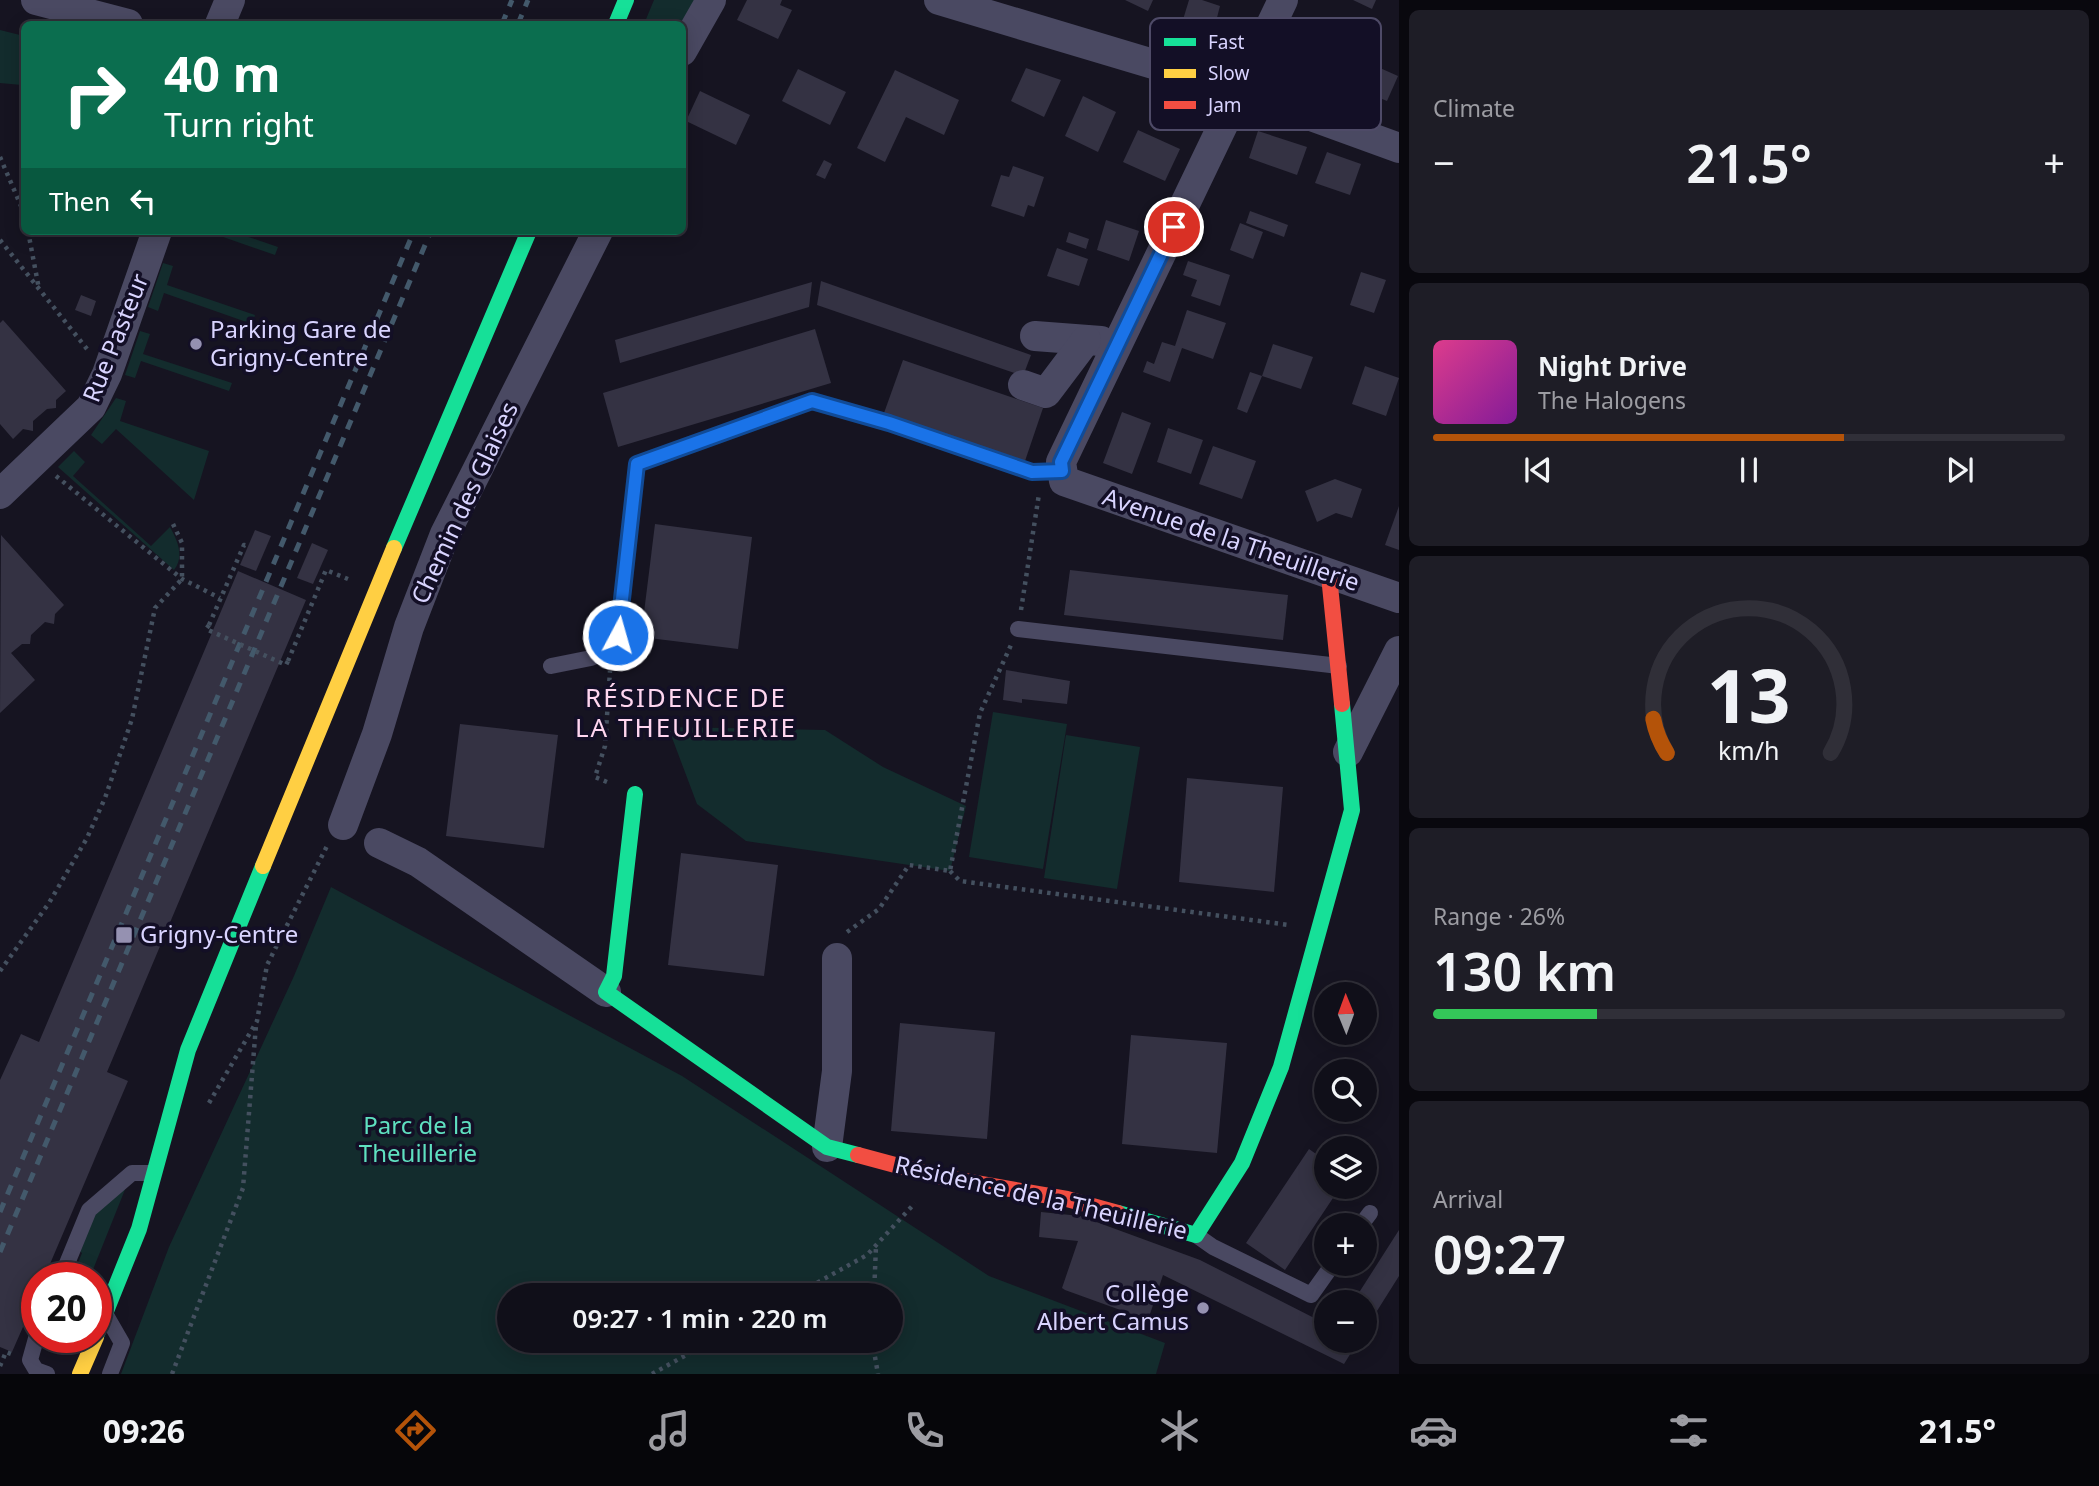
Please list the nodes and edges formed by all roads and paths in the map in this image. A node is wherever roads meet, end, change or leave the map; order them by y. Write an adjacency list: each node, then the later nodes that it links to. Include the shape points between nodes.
1 (36, 0): 8 (street)
2 (230, 0): 9 (street)
3 (626, 0): 10 (street)
4 (711, 0): 11 (street)
5 (939, 0): 12 (street)
6 (1283, 0): 7 (street)
7 (1274, 18)
8 (116, 21)
9 (221, 21)
10 (617, 21)
11 (686, 44)
12 (1150, 63)
13 (1221, 130): 26 (street)
14 (1350, 130): 15 (street)
15 (1399, 148)
16 (0, 157): 17 (path)
17 (21, 206)
18 (29, 235): 23 (path)
19 (157, 235): 27 (street, Rue Pasteur)
20 (527, 235): 56 (street, via 368,608 188,1050)
21 (596, 235): 46 (street, Chemin des Glaises, via 445,534)
22 (0, 240): 23 (path)
23 (39, 289): 27 (path)
24 (1035, 336): 25 (street)
25 (1086, 340): 26 (street); 28 (street, via 1046,393)
26 (1119, 343): 30 (street)
27 (107, 374): 29 (street, Rue Pasteur, via 91,407)
28 (1023, 385)
29 (37, 460): 31 (street, Rue Pasteur); 35 (path)
30 (1055, 482): 34 (street, Avenue de la Theuillerie); 39 (path); 40 (lane, via 812,401 637,464 618,635)
31 (0, 494)
32 (173, 523): 35 (path, via 182,543)
33 (248, 546): 37 (path, via 244,544)
34 (1329, 576): 38 (street, Avenue de la Theuillerie); 43 (street, Résidence de la Theuillerie)
35 (182, 579): 37 (path); 51 (path, via 155,608 132,719 92,828 49,903)
36 (352, 581): 37 (path, bridge, via 323,569 286,665 206,629)
37 (220, 598)
38 (1399, 598)
39 (1018, 629): 43 (lane); 48 (path, via 980,713)
40 (611, 649): 42 (lane); 45 (path, via 604,746 595,777)
41 (1399, 651): 44 (street)
42 (551, 666)
43 (1339, 667): 44 (street, Résidence de la Theuillerie)
44 (1348, 752): 49 (street, Résidence de la Theuillerie, via 1352,810)
45 (635, 794): 52 (street, via 614,976)
46 (343, 825): 53 (path, via 319,858 267,965)
47 (379, 843): 52 (street, Résidence de la Theuillerie, via 418,862)
48 (950, 871): 49 (path, via 960,881); 50 (path, via 909,865 879,909 835,940)
49 (1319, 929): 58 (street, Résidence de la Theuillerie, via 1276,1079 1242,1163)
50 (837, 958): 55 (street, via 837,1071)
51 (0, 971)
52 (606, 992): 55 (street, Résidence de la Theuillerie)
53 (257, 1021): 54 (path); 75 (path, via 243,1188)
54 (203, 1111)
55 (827, 1147): 57 (street, Résidence de la Theuillerie)
56 (156, 1173): 60 (lane, via 132,1173 89,1209); 64 (street)
57 (936, 1176): 58 (street, Résidence de la Theuillerie, via 1067,1199); 59 (path)
58 (1196, 1235): 61 (lane, via 1311,1295)
59 (876, 1246): 62 (path); 63 (path)
60 (67, 1262)
61 (1325, 1276)
62 (817, 1283)
63 (874, 1283)
64 (112, 1299)
65 (112, 1325): 74 (lane, via 122,1343)
66 (6, 1353): 71 (path)
67 (32, 1353): 72 (lane, via 30,1360 36,1370)
68 (89, 1353): 73 (street)
69 (690, 1353): 76 (path)
70 (874, 1353): 77 (path)
71 (0, 1366)
72 (47, 1374)
73 (80, 1374)
74 (110, 1374)
75 (172, 1374)
76 (652, 1374)
77 (878, 1374)

